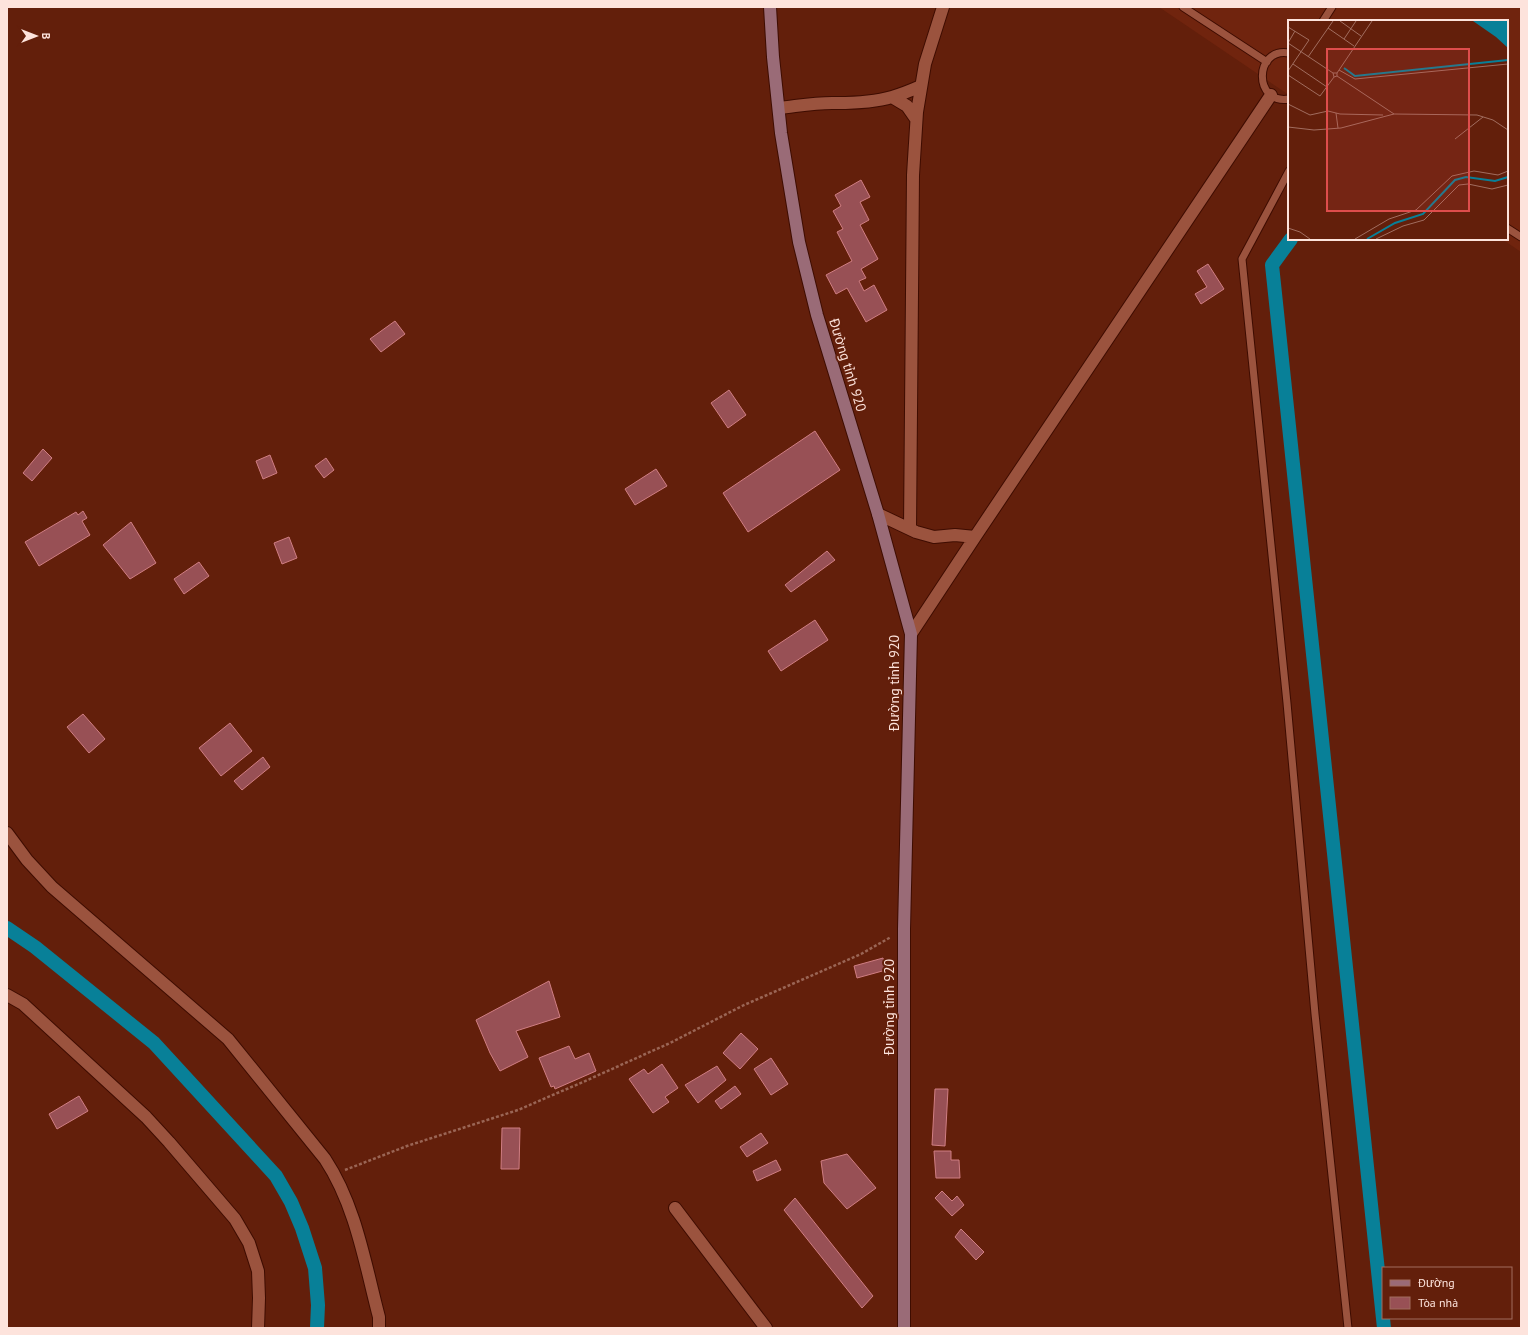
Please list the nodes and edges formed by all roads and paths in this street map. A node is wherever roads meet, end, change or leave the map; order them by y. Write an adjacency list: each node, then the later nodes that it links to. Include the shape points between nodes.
1 (770, 7): 12 (main road, Đường tỉnh 920)
2 (943, 7): 8 (street, via 925,64)
3 (1183, 7): 7 (lane)
4 (1332, 7): 5 (lane)
5 (1324, 20)
6 (1288, 53): 7 (lane, via 1278,54)
7 (1267, 62): 9 (lane, via 1263,68 1263,83)
8 (921, 86): 10 (street); 13 (street)
9 (1271, 96): 11 (lane); 19 (street)
10 (892, 97): 12 (street); 13 (street, via 907,106)
11 (1288, 99)
12 (778, 108): 17 (main road, Đường tỉnh 920, via 799,242 817,315)
13 (916, 119): 18 (street, via 913,175)
14 (1288, 173): 30 (lane, via 1242,259)
15 (1508, 229): 16 (lane)
16 (1521, 237)
17 (878, 514): 18 (street); 20 (main road, Đường tỉnh 920)
18 (910, 529): 19 (street, via 934,537)
19 (975, 537): 20 (street)
20 (911, 634): 22 (main road, Đường tỉnh 920)
21 (7, 833): 24 (street, via 52,887 228,1039)
22 (904, 929): 24 (path, via 861,954 744,1005 670,1043 518,1110 407,1146); 29 (main road, Đường tỉnh 920)
23 (7, 994): 26 (street, via 23,1004 146,1117 235,1219 249,1243 258,1271)
24 (335, 1174): 27 (street, via 350,1210 379,1317)
25 (675, 1208): 28 (street)
26 (258, 1328)
27 (379, 1328)
28 (766, 1328)
29 (904, 1328)
30 (1348, 1328)

